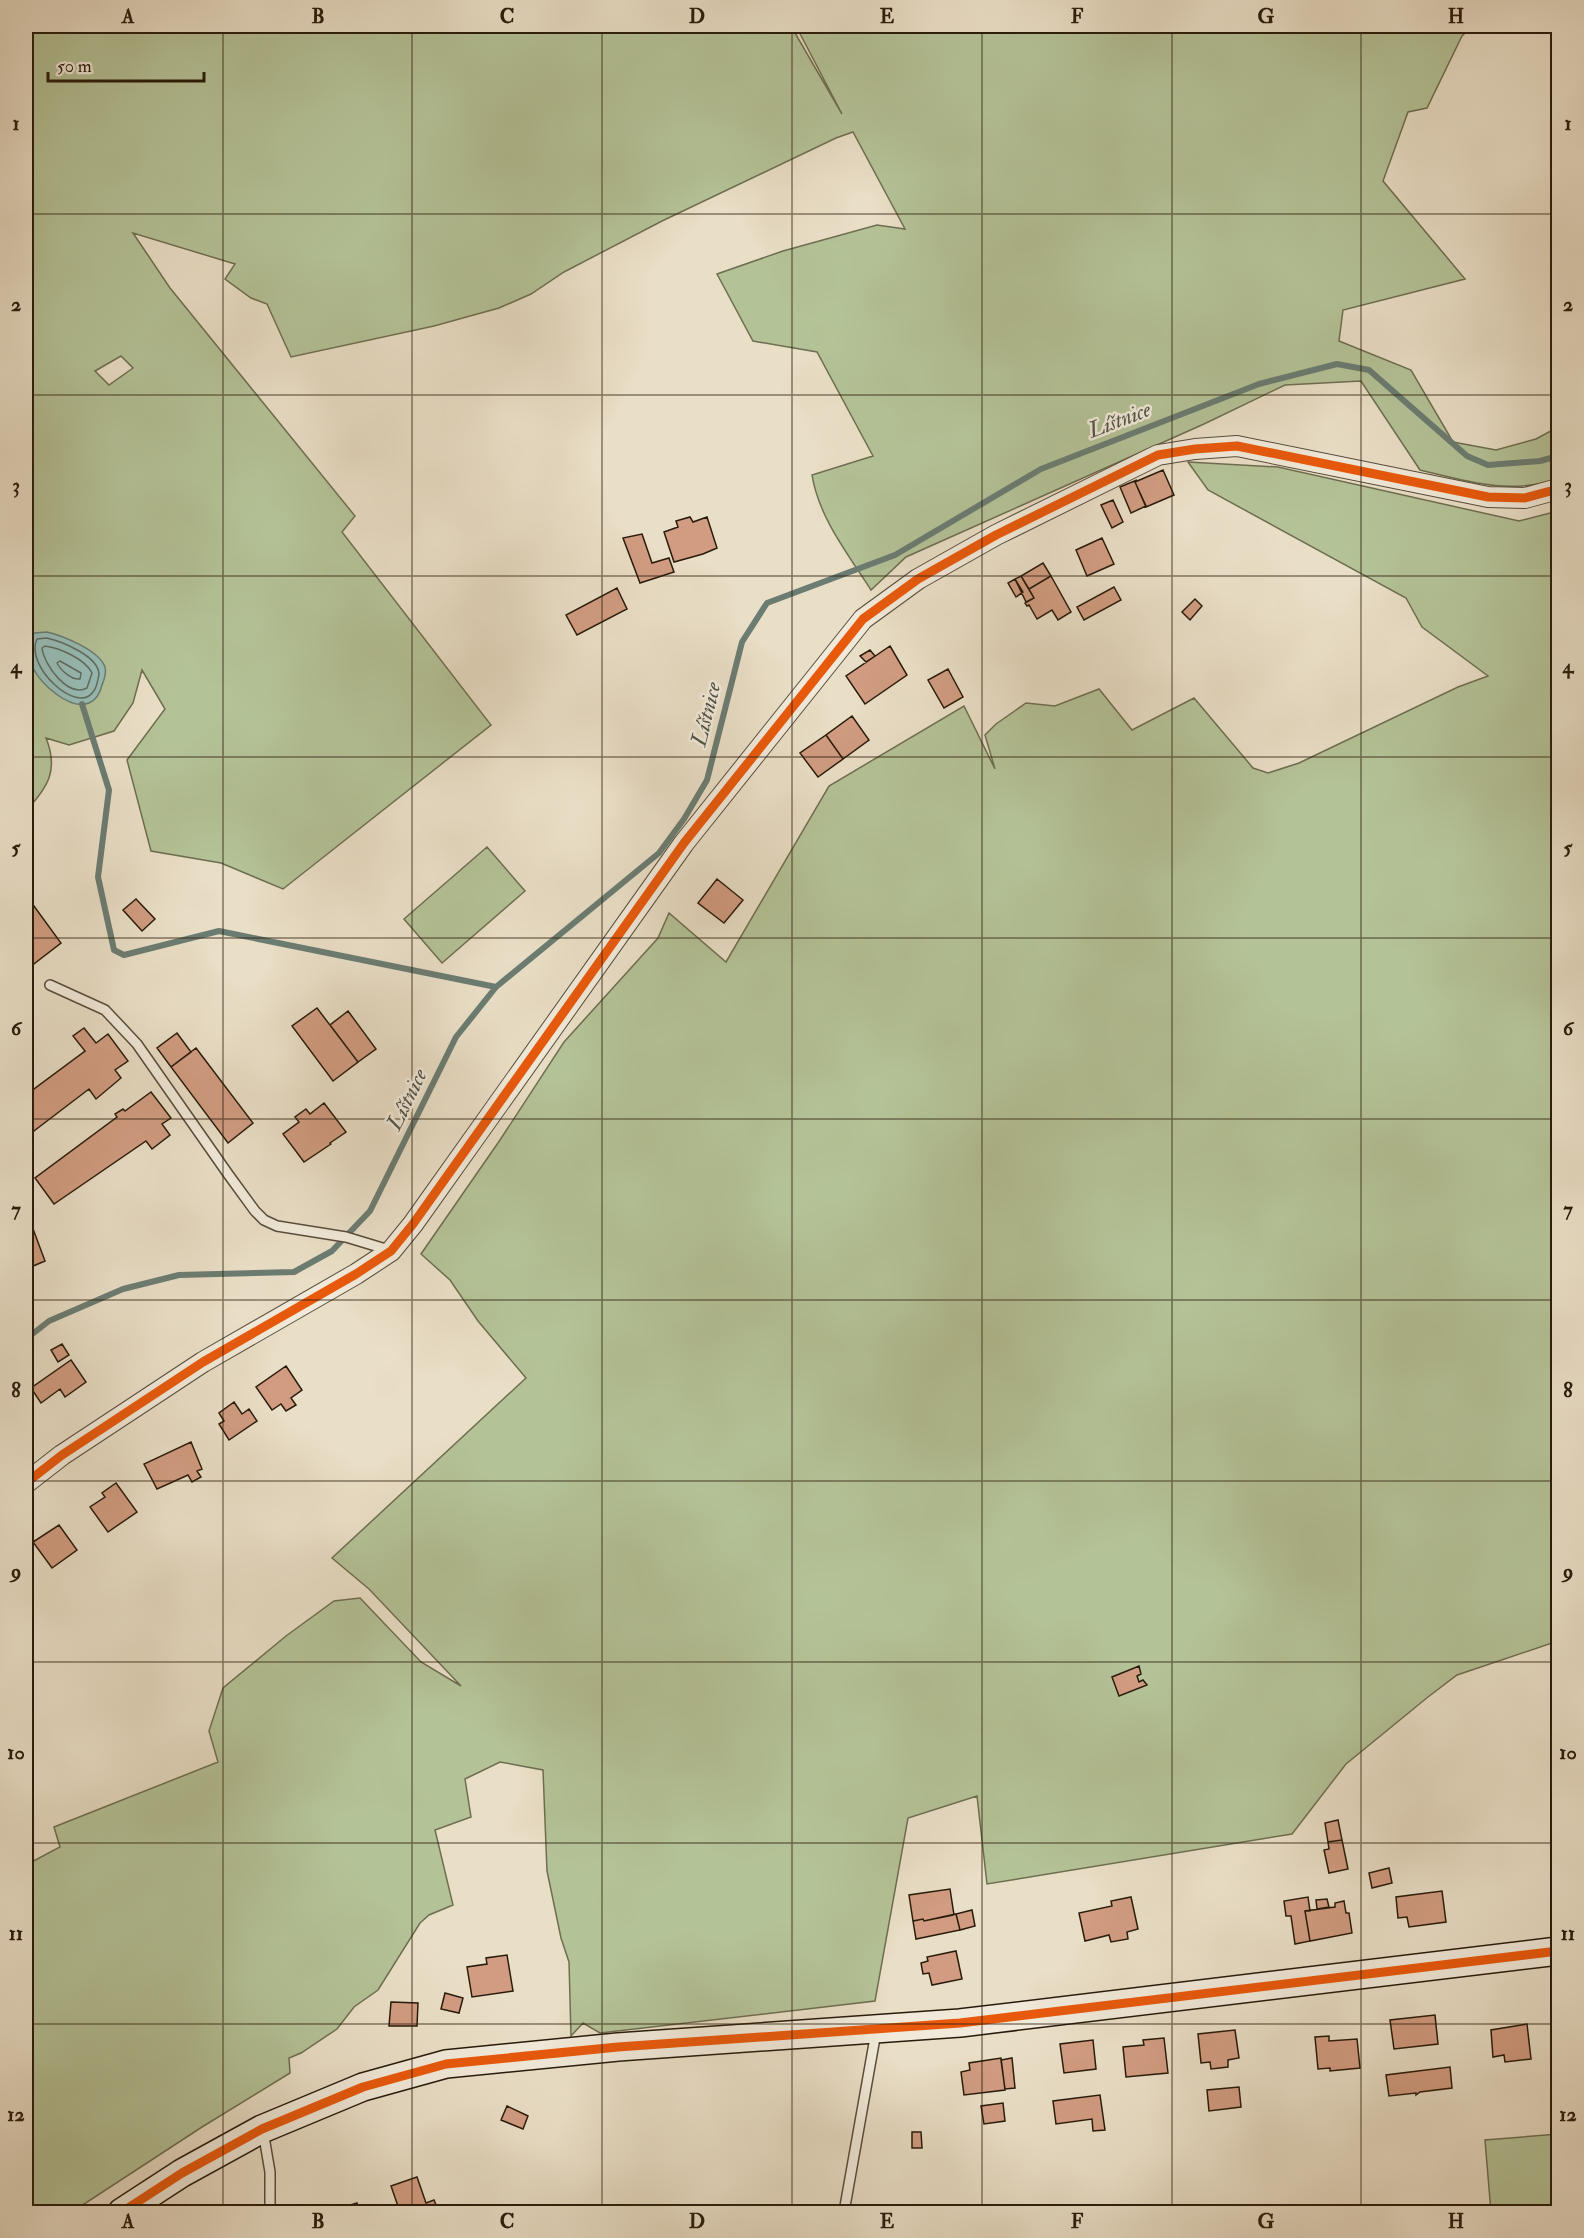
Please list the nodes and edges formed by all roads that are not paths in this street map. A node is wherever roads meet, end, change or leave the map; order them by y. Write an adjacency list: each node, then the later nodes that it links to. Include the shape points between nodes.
1 (1558, 489): 3 (street, via 1525,498 1488,497 1237,446 1195,449 1158,455 996,535 918,579 863,619 684,843)
2 (50, 985): 3 (lane, via 105,1010 137,1044 264,1220)
3 (391, 1251): 4 (street, via 203,1362)
4 (26, 1483)
5 (1558, 1952): 6 (street)
6 (876, 2030): 7 (street, via 618,2047 446,2064 363,2087); 10 (lane)
7 (262, 2129): 8 (street); 9 (lane, via 270,2172)
8 (122, 2212)
9 (270, 2212)
10 (844, 2212)

